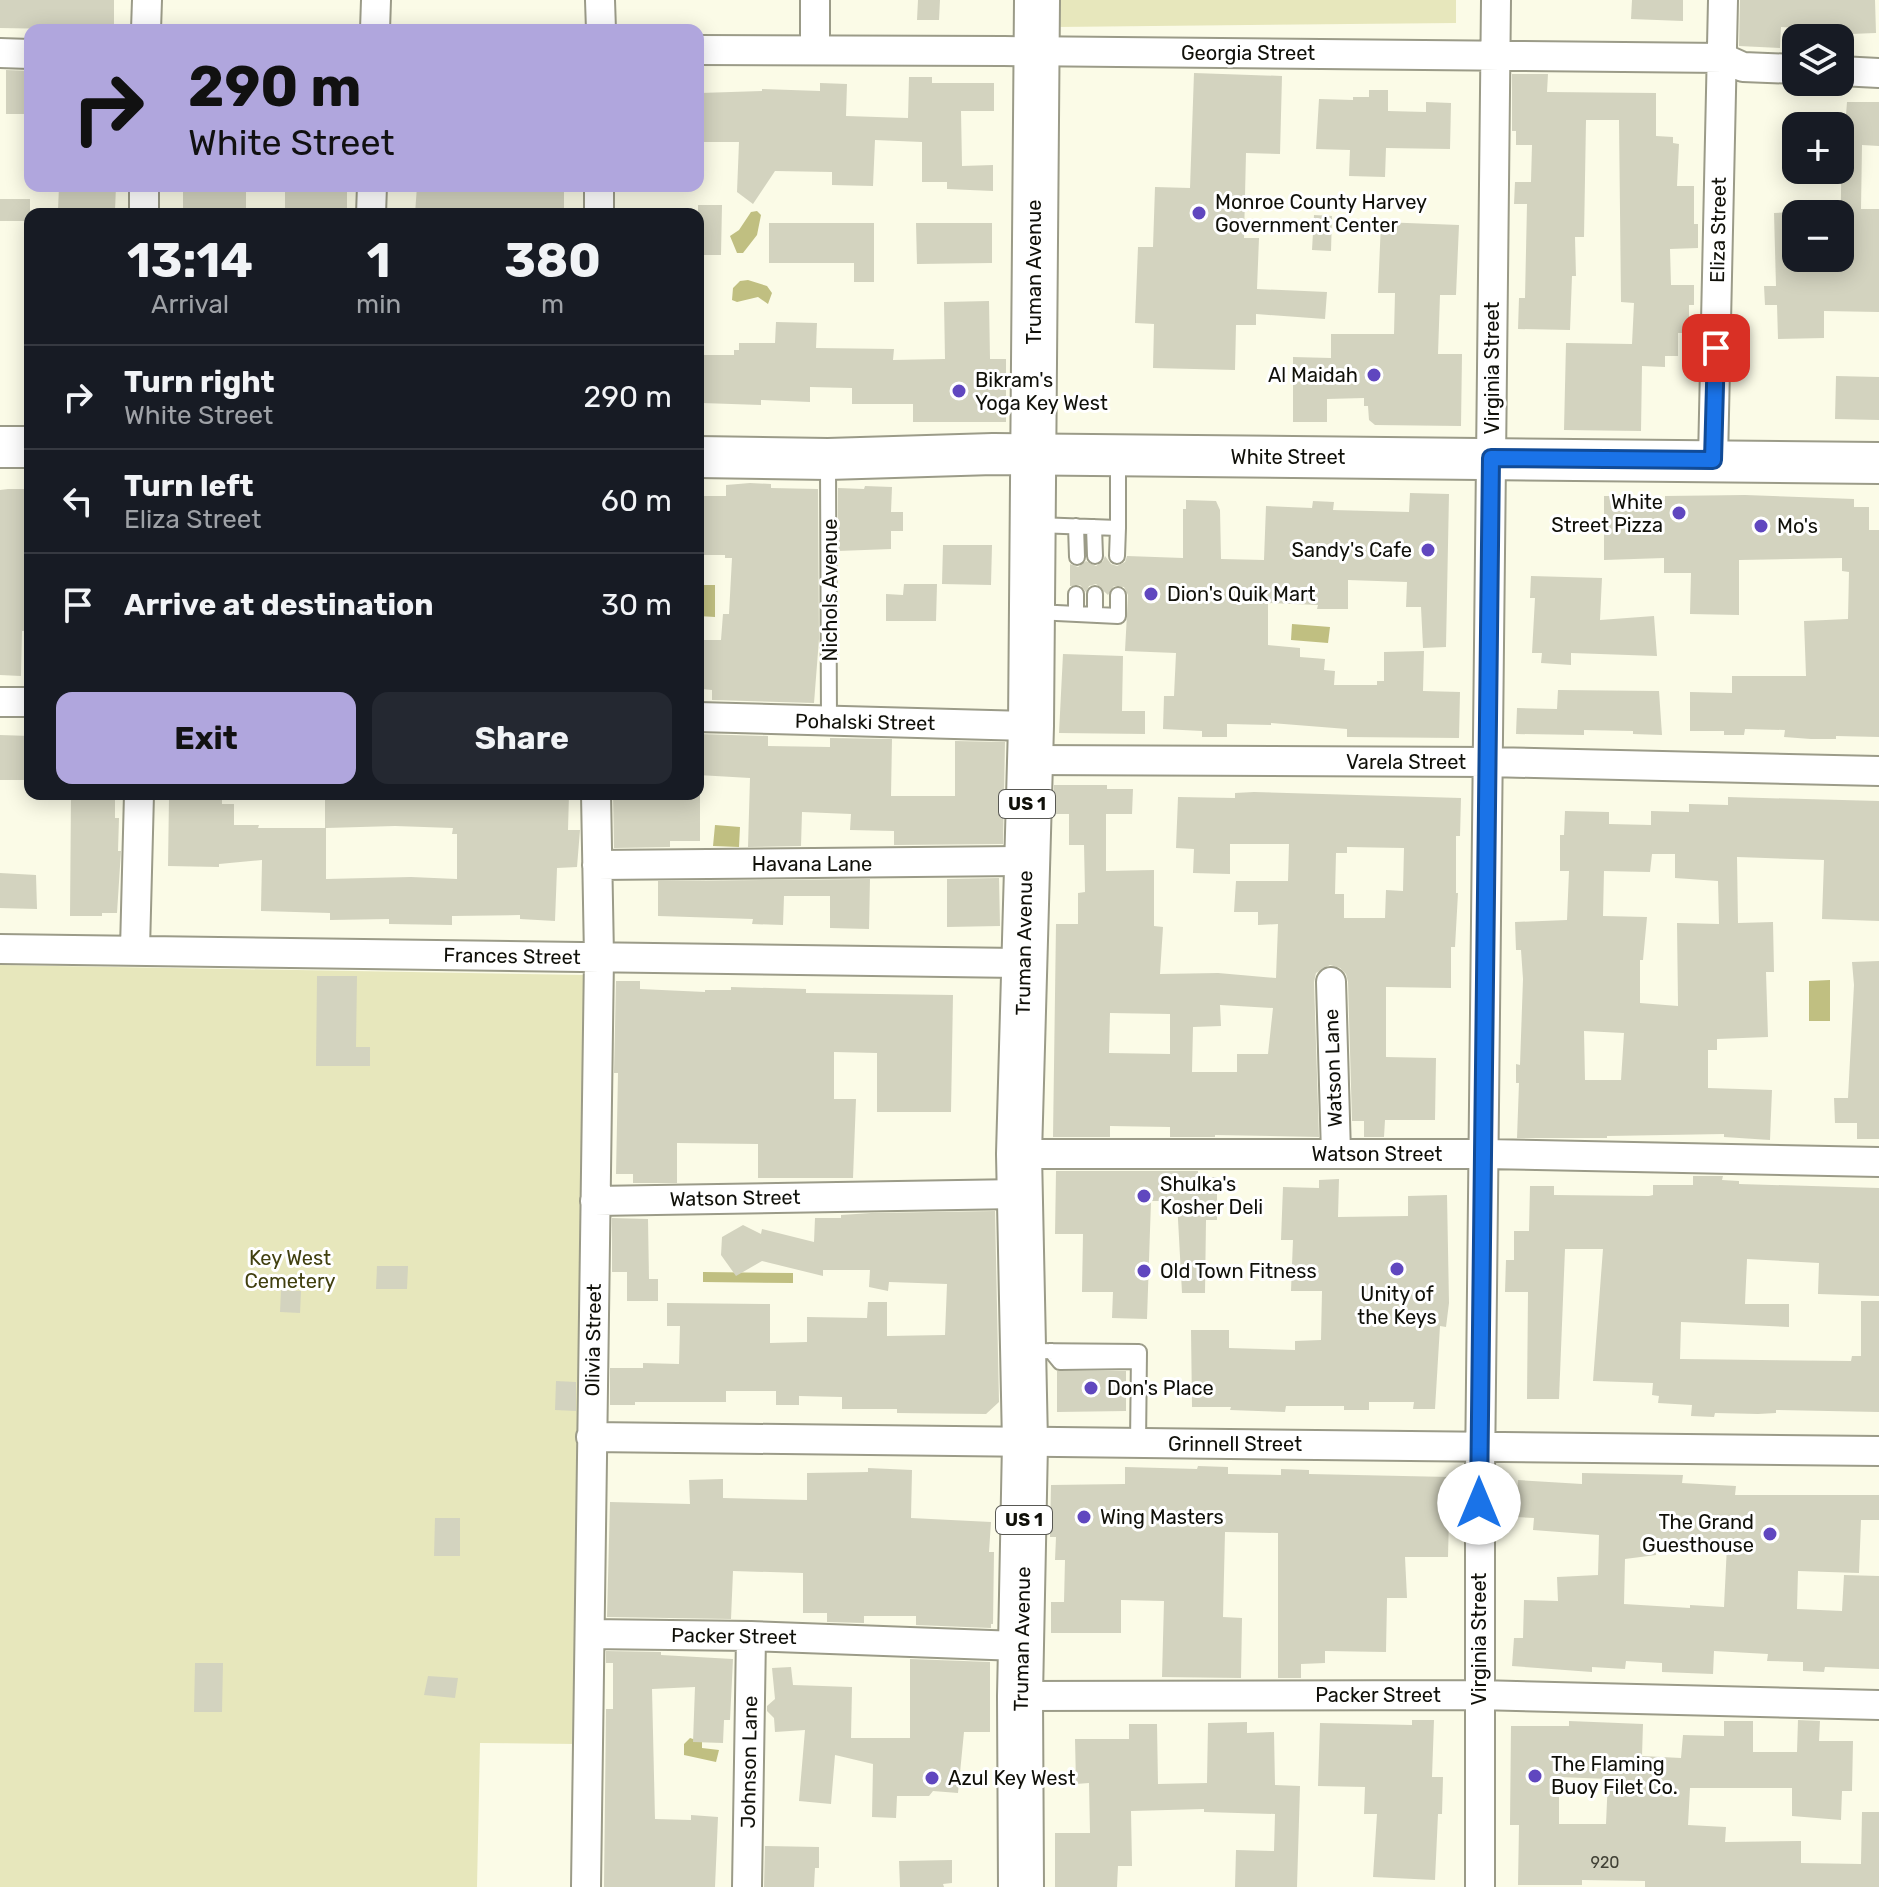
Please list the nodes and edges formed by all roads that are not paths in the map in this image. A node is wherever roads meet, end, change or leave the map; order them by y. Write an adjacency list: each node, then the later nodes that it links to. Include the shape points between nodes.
1 (147, 0): 8 (street)
2 (376, 0): 9 (street)
3 (600, 0): 10 (street)
4 (815, 0): 11 (street)
5 (1037, 0): 13 (main road, Truman Avenue / US 1)
6 (1496, 0): 16 (street, Virginia Street)
7 (1723, 0): 17 (street, Eliza Street)
8 (146, 24)
9 (375, 24)
10 (601, 24)
11 (815, 49): 12 (street, Georgia Street); 13 (street, Georgia Street)
12 (704, 50)
13 (1036, 51): 16 (street, Georgia Street); 23 (main road, Truman Avenue / US 1)
14 (0, 53): 15 (street)
15 (24, 54)
16 (1494, 55): 17 (street, Georgia Street); 26 (street, Virginia Street)
17 (1723, 58): 18 (street, Georgia Street, via 1743,67); 28 (street, Eliza Street)
18 (1782, 68)
19 (1854, 72): 20 (street)
20 (1879, 73)
21 (0, 447): 22 (street)
22 (24, 447)
23 (1033, 454): 25 (street, White Street); 27 (street, White Street); 30 (main road, Truman Avenue / US 1)
24 (704, 457): 27 (street, White Street)
25 (1118, 457): 26 (street, White Street); 33 (lane)
26 (1491, 458): 28 (street, White Street); 48 (street, Virginia Street)
27 (828, 459): 46 (lane, Nichols Avenue)
28 (1713, 460): 29 (street, White Street)
29 (1879, 463)
30 (1032, 525): 31 (lane); 40 (main road, Truman Avenue / US 1)
31 (1076, 526): 32 (lane); 36 (lane)
32 (1094, 527): 33 (lane); 34 (lane)
33 (1118, 528): 35 (lane)
34 (1095, 556)
35 (1117, 556)
36 (1077, 557)
37 (1076, 594): 41 (lane)
38 (1095, 594): 42 (lane)
39 (1118, 595): 42 (lane, via 1118,616)
40 (1032, 611): 41 (lane); 47 (main road, Truman Avenue / US 1)
41 (1076, 614): 42 (lane)
42 (1095, 615)
43 (0, 702): 44 (street)
44 (24, 702)
45 (704, 717): 46 (street, Pohalski Street)
46 (829, 722): 47 (street, Pohalski Street)
47 (1030, 743): 48 (street, Varela Street); 52 (main road, Truman Avenue / US 1)
48 (1488, 762): 49 (street, Varela Street); 60 (street, Virginia Street)
49 (1879, 771)
50 (139, 800): 55 (street)
51 (596, 800): 53 (street, Olivia Street)
52 (1026, 861): 53 (street, Havana Lane); 57 (main road, Truman Avenue / US 1)
53 (597, 865): 56 (street, Olivia Street)
54 (0, 949): 55 (street, Frances Street)
55 (135, 949): 56 (street, Frances Street)
56 (599, 957): 57 (street, Frances Street); 63 (street, Olivia Street)
57 (1024, 963): 62 (main road, Truman Avenue / US 1)
58 (1331, 982): 59 (street, Watson Lane)
59 (1336, 1153): 60 (street, Watson Street); 62 (street, Watson Street)
60 (1484, 1154): 61 (street, Watson Street); 68 (street, Virginia Street)
61 (1879, 1162)
62 (1019, 1174): 63 (street, Watson Street); 64 (main road, Truman Avenue / US 1)
63 (595, 1201): 65 (street, Olivia Street)
64 (1037, 1351): 66 (main road, Truman Avenue / US 1); 67 (lane, via 1139,1352)
65 (591, 1437): 66 (street, Grinnell Street); 70 (street, Olivia Street)
66 (1025, 1443): 67 (street, Grinnell Street); 72 (main road, Truman Avenue / US 1)
67 (1138, 1444): 68 (street, Grinnell Street)
68 (1480, 1446): 69 (street, Grinnell Street); 73 (street, Virginia Street)
69 (1879, 1451)
70 (590, 1634): 71 (street, Packer Street); 76 (street, Olivia Street)
71 (751, 1636): 72 (street, Packer Street); 77 (street, Johnson Lane)
72 (1021, 1646): 74 (main road, Truman Avenue / US 1)
73 (1478, 1695): 74 (street, Packer Street); 75 (street, Packer Street); 79 (street, Virginia Street)
74 (1020, 1696): 78 (main road, Truman Avenue / US 1)
75 (1879, 1705)
76 (586, 1887)
77 (747, 1887)
78 (1021, 1887)
79 (1480, 1887)

